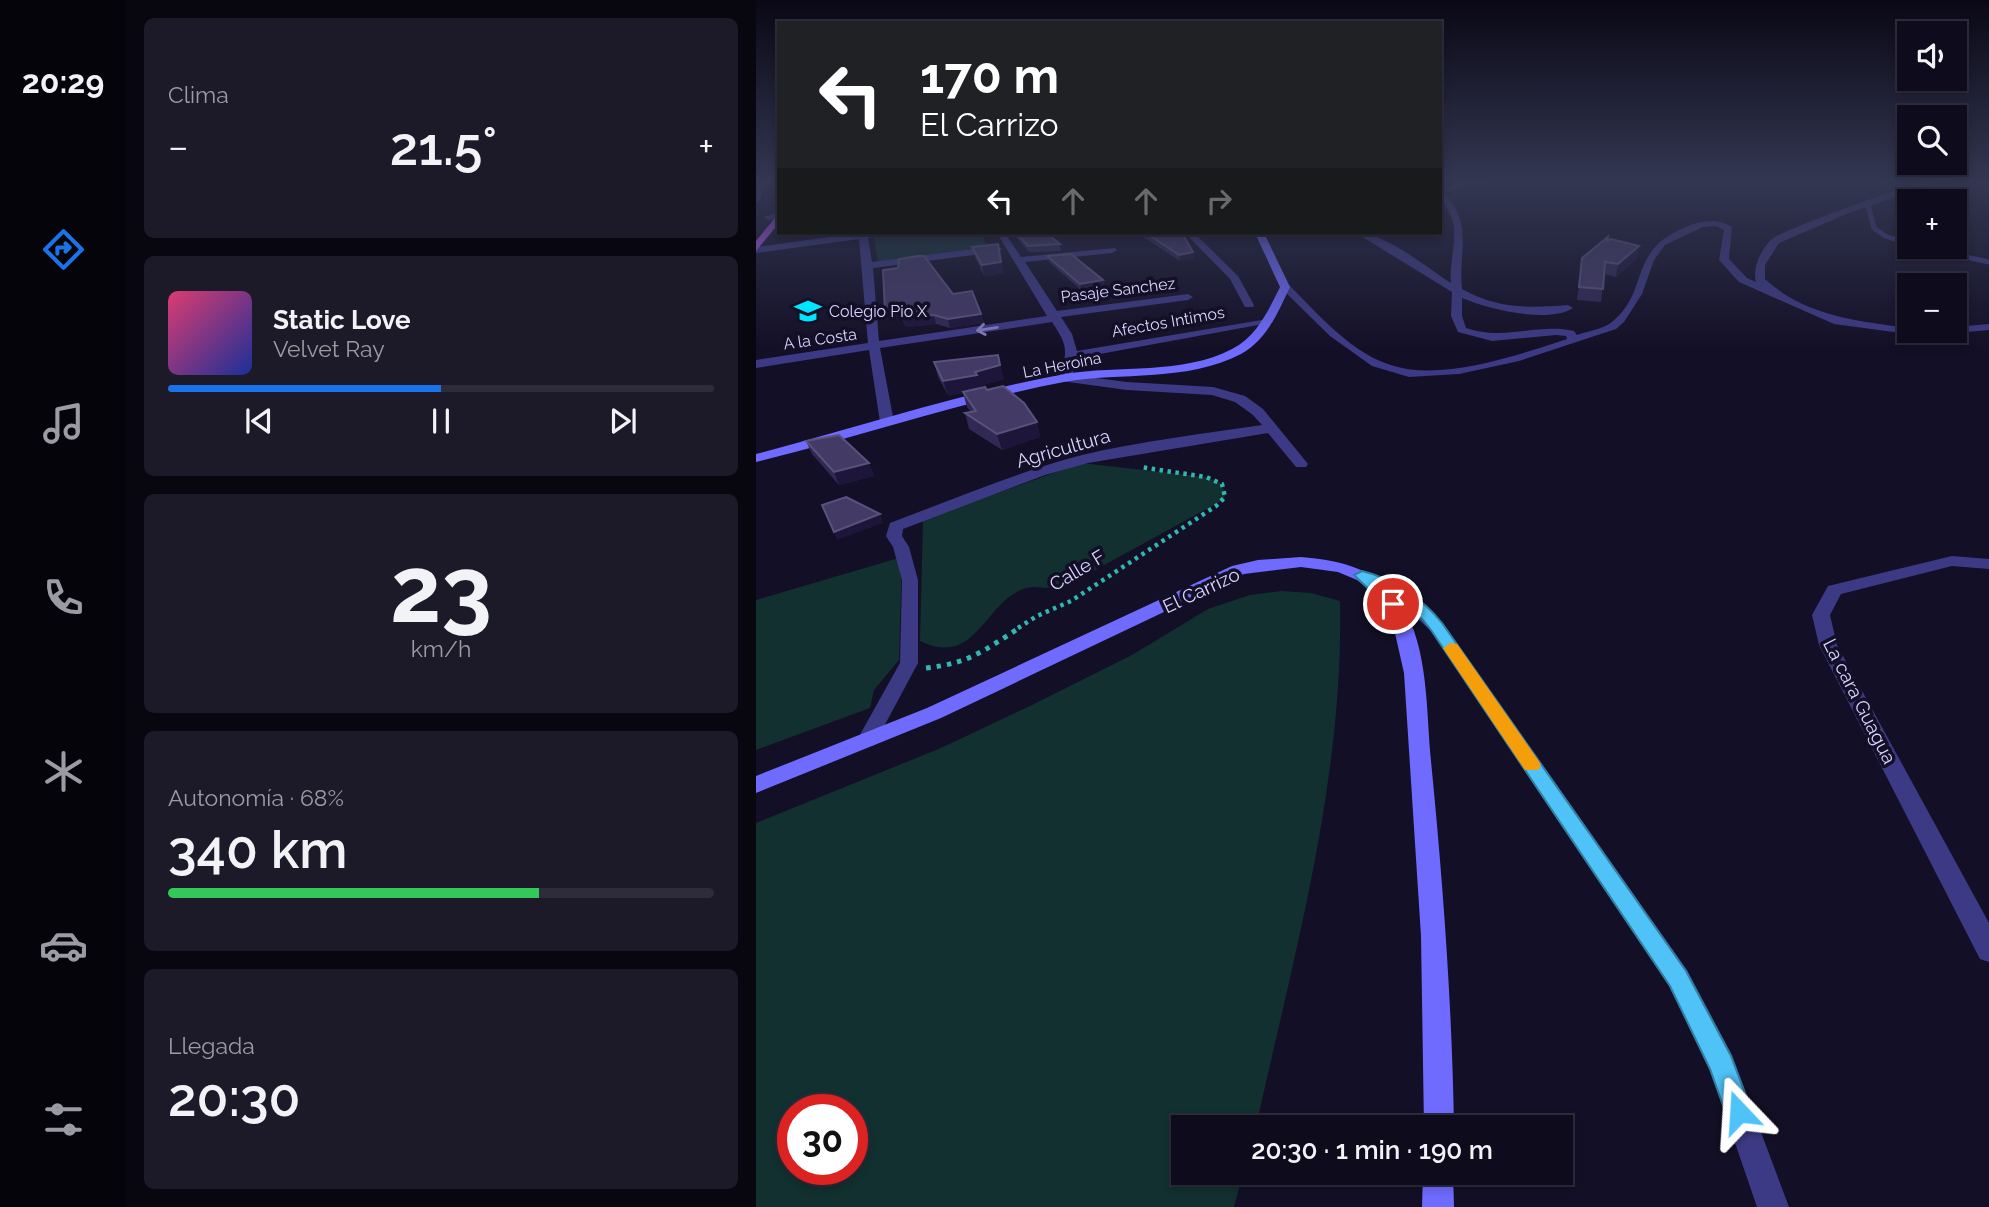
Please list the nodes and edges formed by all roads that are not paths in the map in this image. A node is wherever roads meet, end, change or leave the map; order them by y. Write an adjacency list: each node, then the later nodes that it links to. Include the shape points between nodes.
1 (846, 236): 12 (street)
2 (863, 236): 17 (street)
3 (1002, 236): 11 (street)
4 (1192, 236): 22 (street, via 1234,278)
5 (1261, 236): 18 (street)
6 (1368, 236): 19 (street)
7 (1460, 236): 19 (street)
8 (1670, 236): 29 (street, via 1648,258 1641,291 1615,325)
9 (1728, 236): 20 (street, via 1724,260 1743,279)
10 (1787, 236): 20 (street, via 1776,241 1760,265 1760,280)
11 (1008, 247): 15 (street); 17 (street)
12 (756, 249)
13 (1112, 250): 15 (street)
14 (1967, 257): 16 (lane)
15 (1018, 260): 24 (street)
16 (1989, 262)
17 (869, 265): 30 (street)
18 (1285, 287): 25 (street, La Heroina); 29 (street, via 1365,357 1389,369 1440,372 1518,358)
19 (1457, 290): 23 (street, via 1500,309); 29 (street, via 1457,323 1471,334 1511,339 1561,332 1570,333)
20 (1776, 295): 28 (street, via 1838,323)
21 (1188, 297): 24 (street, Pasaje Sanchez)
22 (1249, 304)
23 (1568, 307)
24 (1053, 317): 30 (street, A la Costa, one-way to 30); 31 (street, via 1066,334)
25 (1269, 320): 31 (street, Afectos Intimos); 33 (street, La Heroina, via 1256,338 1218,359)
26 (1989, 327): 27 (street)
27 (1967, 329)
28 (1897, 330)
29 (1573, 340)
30 (874, 347): 32 (street, A la Costa); 34 (street)
31 (1073, 355): 33 (street)
32 (756, 364)
33 (1065, 378): 34 (street, La Heroina); 35 (street, via 1213,391 1240,399)
34 (887, 422): 36 (street, La Heroina)
35 (1271, 429): 37 (street); 40 (street, Agricultura, via 1133,449 1040,472 896,526 894,536 910,580 909,663)
36 (756, 458)
37 (1301, 464)
38 (1989, 564): 42 (street, La cara Guagua, via 1952,561 1834,590 1821,615 1828,645)
39 (1362, 575): 40 (street, El Carrizo, via 1306,562 1259,564 1238,570 1068,652); 44 (street, El Carrizo, via 1393,604 1408,644 1430,870); 47 (street, via 1395,590 1437,627 1678,978 1722,1065)
40 (867, 740): 41 (street, El Carrizo)
41 (756, 785)
42 (1983, 924): 43 (street, La cara Guagua)
43 (1989, 951)
44 (1439, 1115)
45 (1438, 1185): 46 (street)
46 (1438, 1207)
47 (1773, 1207)

